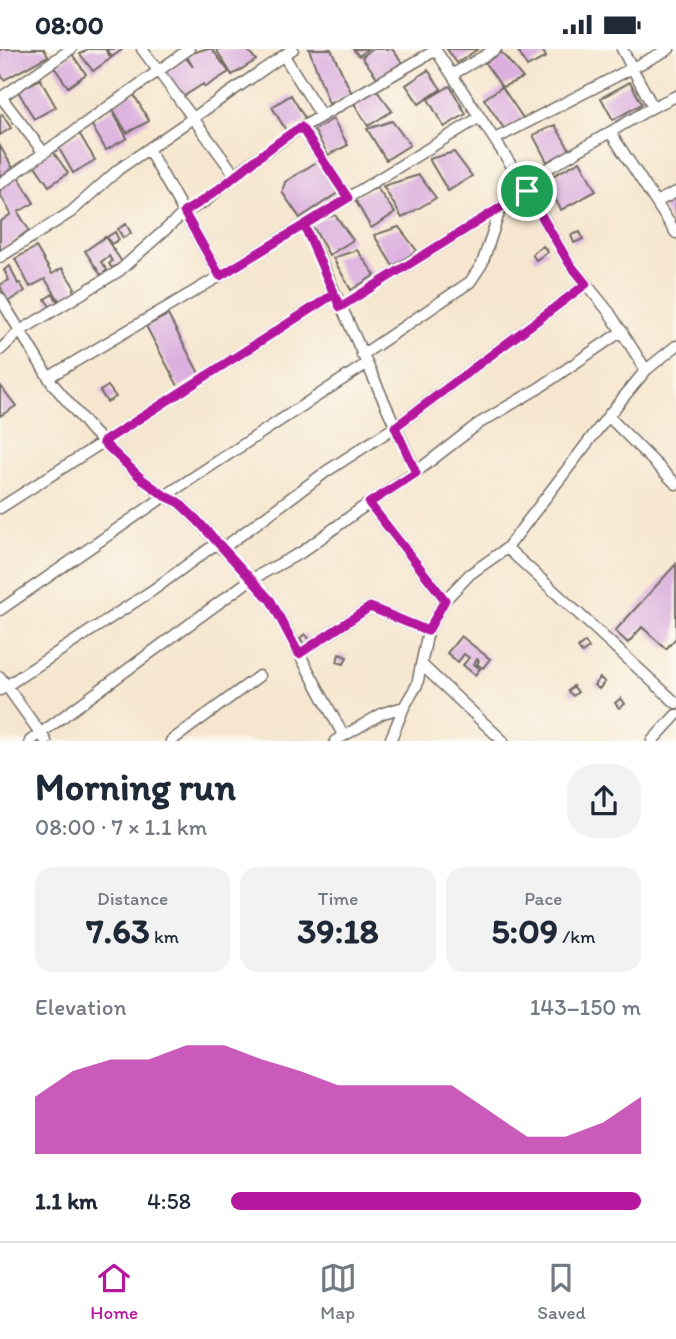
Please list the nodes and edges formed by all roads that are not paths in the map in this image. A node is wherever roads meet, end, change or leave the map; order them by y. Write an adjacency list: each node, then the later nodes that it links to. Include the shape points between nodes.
1 (71, 49): 13 (street)
2 (142, 49): 10 (street)
3 (189, 49): 10 (street)
4 (435, 49): 11 (street); 15 (street)
5 (496, 49): 11 (street)
6 (622, 49): 9 (street)
7 (669, 49): 9 (street)
8 (289, 52): 15 (street); 17 (street)
9 (632, 67): 14 (street); 20 (street)
10 (158, 71): 17 (street); 22 (street)
11 (453, 74): 16 (street)
12 (676, 96): 14 (street)
13 (1, 97): 22 (street)
14 (653, 107): 19 (street)
15 (321, 115): 18 (street)
16 (480, 117): 20 (street); 27 (street)
17 (193, 119): 21 (street); 23 (street)
18 (301, 127): 23 (street); 27 (street)
19 (610, 132): 25 (street); 28 (street)
20 (495, 139): 25 (street)
21 (148, 149): 30 (street); 33 (street, via 71,212)
22 (44, 153): 24 (street)
23 (235, 175): 30 (street)
24 (0, 184)
25 (525, 187): 29 (street); 35 (street)
26 (676, 192): 28 (street)
27 (348, 198): 31 (street)
28 (656, 202): 32 (street)
29 (501, 207): 38 (street); 43 (street, via 470,282)
30 (184, 212): 34 (street); 39 (street, via 119,271)
31 (304, 225): 34 (street); 36 (street)
32 (676, 233)
33 (0, 257)
34 (220, 276): 45 (street)
35 (586, 284): 40 (street); 47 (street)
36 (334, 294): 38 (street); 48 (street)
37 (0, 298): 39 (street)
38 (340, 307): 43 (street)
39 (20, 331): 42 (street); 45 (street)
40 (622, 331): 44 (street); 49 (street, via 478,424)
41 (676, 346): 44 (street)
42 (0, 349)
43 (364, 360): 47 (street); 51 (street)
44 (646, 370): 46 (street)
45 (49, 377): 48 (street)
46 (608, 416): 50 (street); 55 (street)
47 (395, 427): 49 (street); 54 (street)
48 (103, 442): 51 (street); 53 (street)
49 (416, 473): 52 (street)
50 (676, 484)
51 (165, 496): 54 (street, via 188,511); 58 (street)
52 (369, 503): 56 (street, via 302,552); 57 (street)
53 (0, 508)
54 (219, 546): 56 (street); 63 (street)
55 (507, 548): 57 (street, via 470,574); 64 (street)
56 (250, 580): 60 (street, via 271,601); 67 (street)
57 (445, 600): 59 (street)
58 (0, 610)
59 (428, 631): 60 (street, via 370,607); 61 (street)
60 (299, 654): 68 (street)
61 (422, 665): 65 (street); 72 (street)
62 (259, 676): 70 (street)
63 (2, 684): 67 (street)
64 (676, 703)
65 (404, 707): 68 (street, via 383,713); 71 (street)
66 (676, 715): 73 (street)
67 (44, 737): 69 (street)
68 (339, 738)
69 (30, 740)
70 (170, 740)
71 (390, 740)
72 (503, 740)
73 (652, 740)

